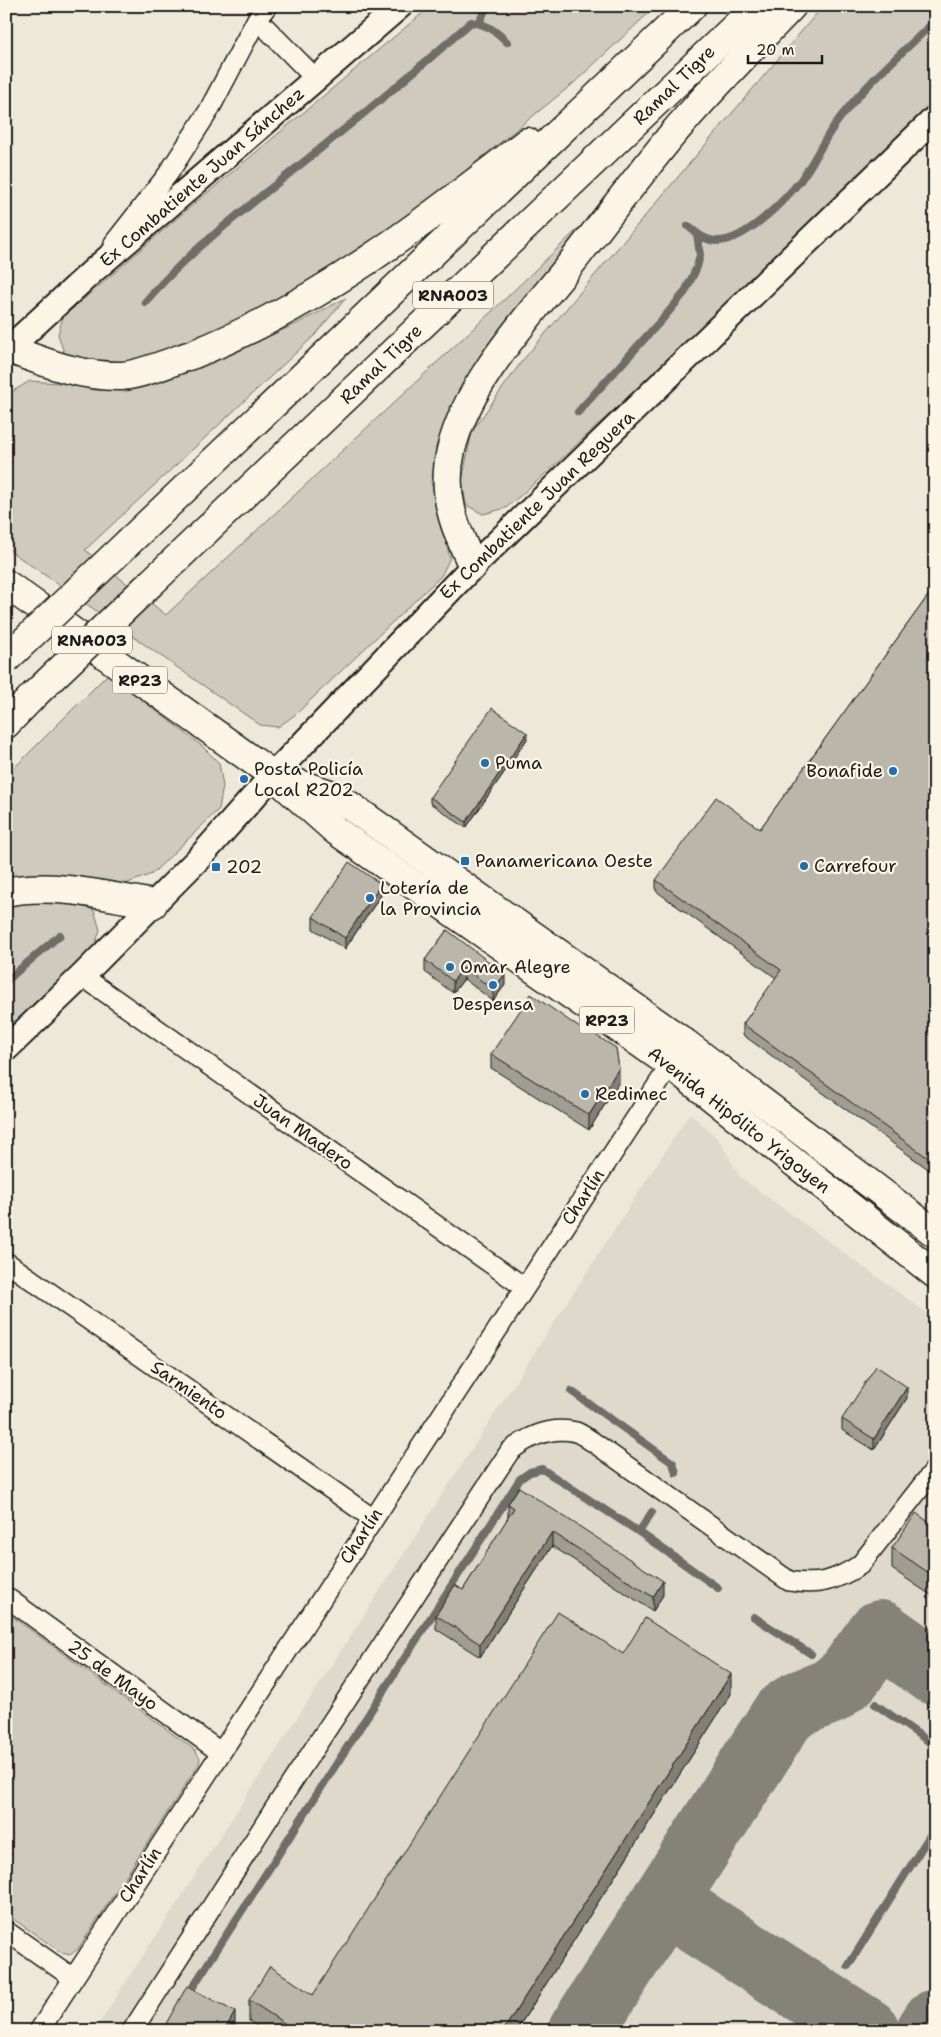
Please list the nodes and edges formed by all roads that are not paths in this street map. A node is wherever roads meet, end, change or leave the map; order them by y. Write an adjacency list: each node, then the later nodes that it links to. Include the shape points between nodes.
1 (400, 6): 7 (street, Ex Combatiente Juan Sánchez)
2 (692, 6): 6 (main road, RNA003)
3 (757, 6): 14 (main road, Ramal Tigre / RNA003, bridge)
4 (792, 6): 11 (main road, via 672,135 537,305 470,399 451,451 448,501)
5 (262, 13): 7 (street); 9 (street, via 208,112 168,174)
6 (660, 37): 10 (main road, via 510,156 385,249 270,319 216,345 174,362 124,376 95,376 61,369); 13 (main road, RNA003, bridge)
7 (316, 79): 9 (street, Ex Combatiente Juan Sánchez)
8 (935, 118): 11 (street, Ex Combatiente Juan Reguera)
9 (94, 270): 10 (street, Ex Combatiente Juan Sánchez)
10 (8, 350)
11 (473, 566): 15 (street, Ex Combatiente Juan Reguera)
12 (6, 584): 15 (main road, Avenida Hipólito Yrigoyen / RP23)
13 (6, 659)
14 (6, 724)
15 (273, 775): 17 (street, Ex Combatiente Juan Reguera); 20 (main road, Avenida Hipólito Yrigoyen / RP23, via 335,830)
16 (6, 892): 17 (main road, via 53,889)
17 (153, 904): 18 (street, Ex Combatiente Juan Reguera)
18 (82, 976): 19 (street, Ex Combatiente Juan Reguera); 24 (street, Juan Madero)
19 (6, 1049)
20 (678, 1054): 21 (main road, Avenida Hipólito Yrigoyen / RP23); 23 (main road, Avenida Hipólito Yrigoyen / RP23); 24 (street, Charlín)
21 (935, 1233)
22 (6, 1262): 26 (street, Sarmiento)
23 (935, 1274)
24 (524, 1287): 26 (street, Charlín)
25 (935, 1469): 32 (street, via 860,1565 843,1576 806,1584 789,1581 576,1432 546,1432 526,1439 510,1452)
26 (372, 1518): 28 (street, Charlín)
27 (6, 1597): 28 (street, 25 de Mayo)
28 (220, 1752): 30 (street, Charlín)
29 (6, 1932): 30 (street)
30 (72, 1978): 31 (street, Charlín)
31 (39, 2031)
32 (132, 2031)

